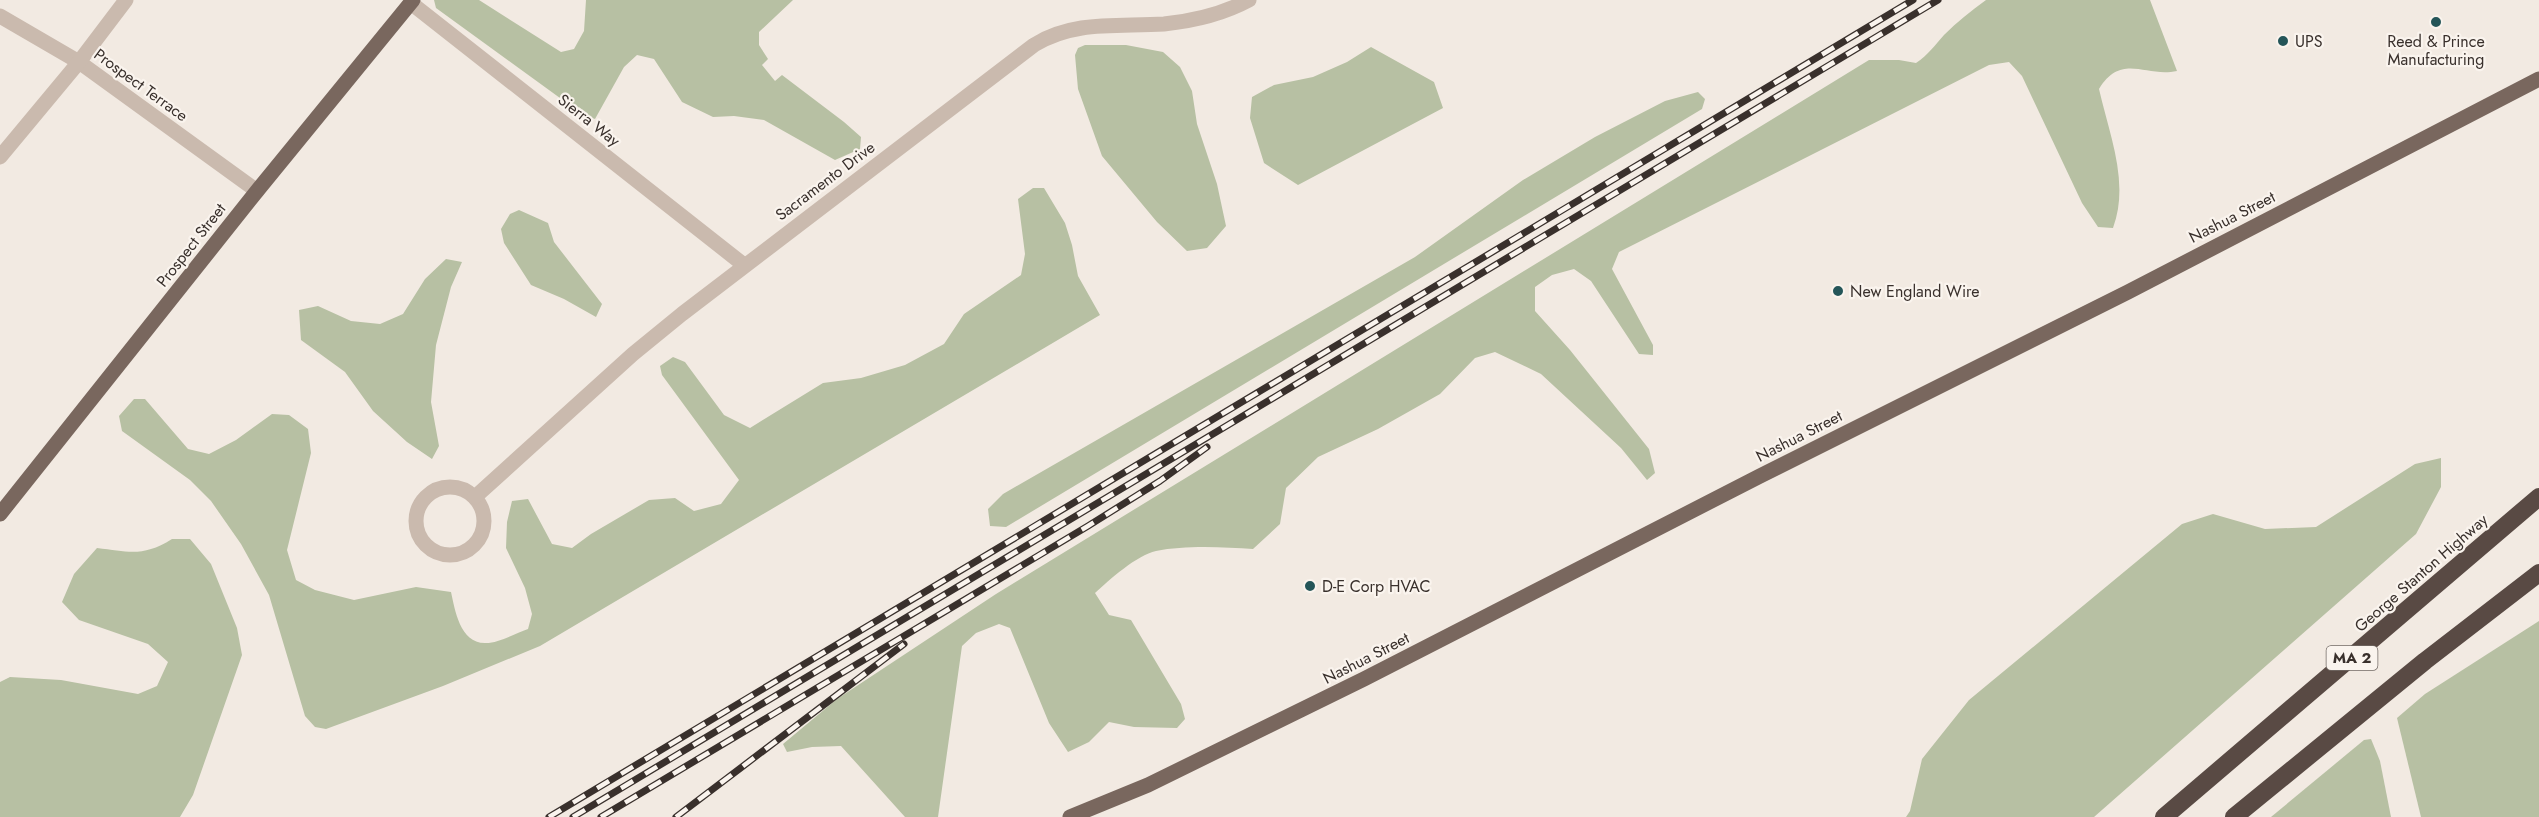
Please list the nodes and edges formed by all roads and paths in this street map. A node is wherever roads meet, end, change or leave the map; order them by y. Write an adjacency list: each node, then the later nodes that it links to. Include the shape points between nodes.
1 (126, 0): 5 (street)
2 (1249, 0): 9 (street, Sacramento Drive, via 1182,22 1088,26 1047,37)
3 (412, 1): 8 (main road, Prospect Street); 9 (street, Sierra Way)
4 (0, 16): 5 (street, Prospect Terrace)
5 (78, 62): 7 (street); 8 (street, Prospect Terrace)
6 (2539, 79): 14 (main road, Nashua Street, via 1364,680 1148,785)
7 (0, 157)
8 (257, 191): 12 (main road, Prospect Street)
9 (744, 266): 10 (street, Sacramento Drive, via 633,354)
10 (475, 497): 10 (street, via 454,487 439,488 426,497 418,510 416,526 427,546 454,555 473,547 484,522)
11 (2539, 497): 15 (highway, George Stanton Highway / MA 2)
12 (0, 514)
13 (2539, 573): 16 (highway, MA 2)
14 (1070, 817)
15 (2163, 817)
16 (2234, 817)

